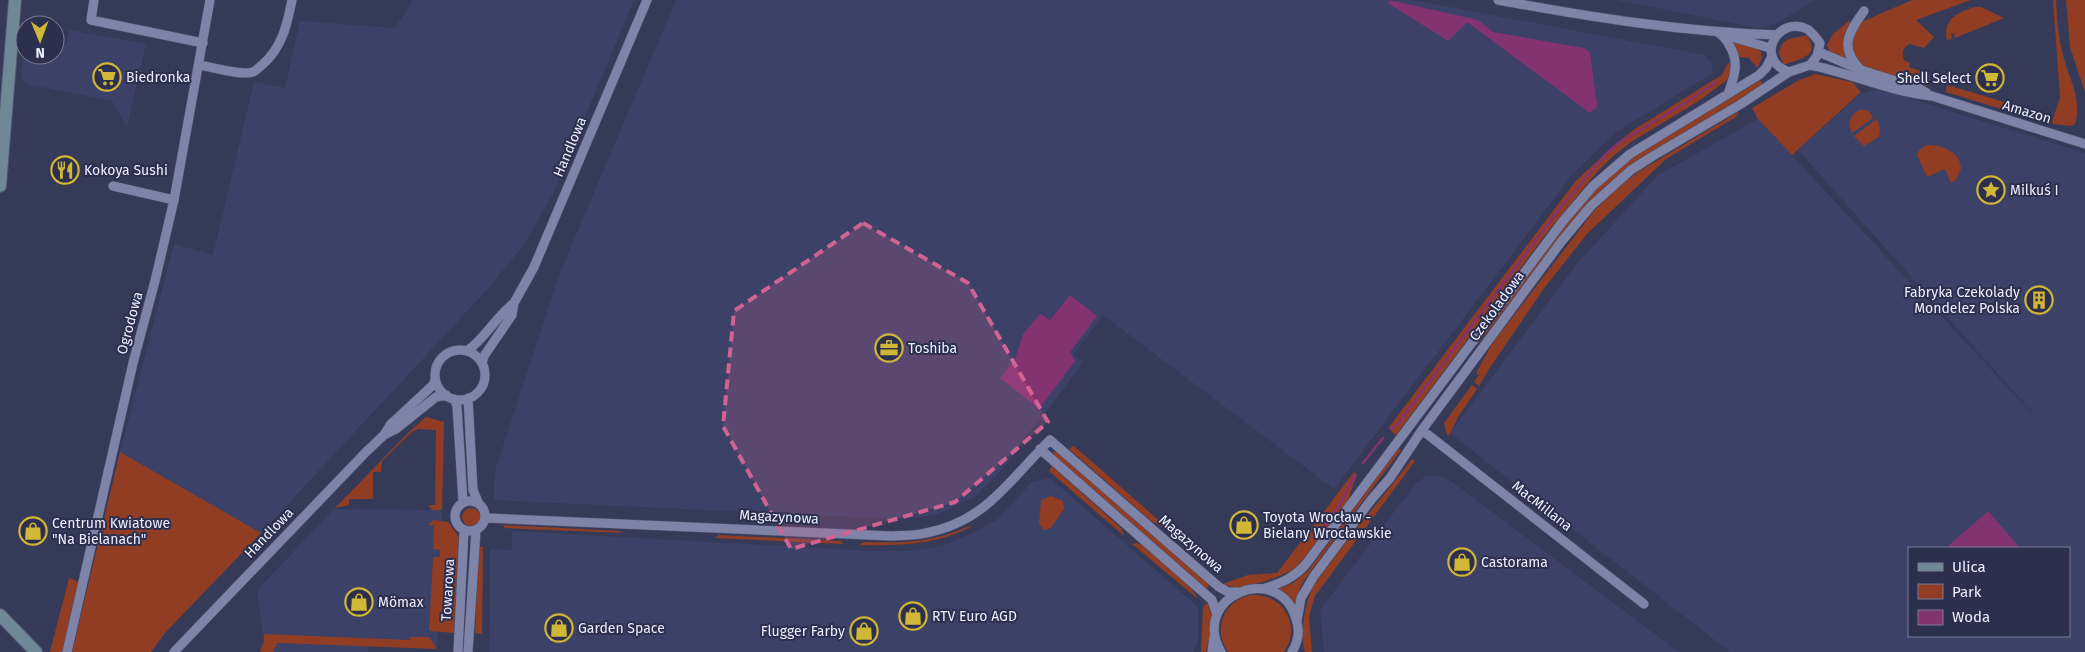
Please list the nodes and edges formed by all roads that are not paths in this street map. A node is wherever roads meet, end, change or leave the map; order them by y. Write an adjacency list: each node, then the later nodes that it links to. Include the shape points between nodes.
1 (15, 0): 20 (main road)
2 (94, 0): 10 (street, via 91,20)
3 (210, 0): 10 (street, Ogrodowa)
4 (292, 0): 13 (street, via 287,28 280,42 270,58 253,72)
5 (647, 0): 23 (street, Handlowa, via 534,267)
6 (1498, 0): 8 (street, via 1590,17)
7 (1864, 11): 15 (street, via 1848,36 1847,46)
8 (1720, 33): 9 (street); 11 (street); 17 (street, via 1736,60)
9 (1777, 35): 11 (street); 12 (street, via 1790,27 1805,28 1820,44)
10 (203, 43): 13 (street, Ogrodowa)
11 (1771, 52): 16 (street, via 1780,67); 17 (street, Czekoladowa, via 1763,71)
12 (1819, 52): 14 (street); 15 (street, Amazon)
13 (199, 65): 22 (street, Ogrodowa)
14 (1810, 65): 16 (street); 18 (street, Amazon, via 1911,94)
15 (1861, 70): 18 (street, Amazon, via 1918,88)
16 (1789, 72): 29 (street, Czekoladowa, via 1631,170 1591,206)
17 (1728, 94): 37 (street, Czekoladowa, via 1630,154 1582,197 1298,574)
18 (1932, 96): 19 (street, Amazon)
19 (2085, 144)
20 (0, 186)
21 (113, 186): 22 (street)
22 (174, 200): 46 (street, Ogrodowa)
23 (514, 303): 24 (street, Handlowa); 25 (street, Handlowa, via 512,315)
24 (467, 351): 25 (street); 26 (street, via 444,354 436,367)
25 (482, 363): 28 (street, via 484,376 481,388)
26 (435, 380): 27 (street); 30 (street, Handlowa)
27 (450, 397): 28 (street); 30 (street, Handlowa, via 436,397); 32 (street, via 457,406)
28 (468, 398): 33 (street, via 473,490)
29 (1422, 430): 39 (street, MacMillana); 42 (street, Czekoladowa, via 1390,478 1306,588)
30 (384, 435): 47 (street, Handlowa)
31 (1040, 449): 34 (street, Magazynowa, via 997,497 976,515 925,534 891,536); 38 (street, Magazynowa, via 1050,440 1220,587 1228,592); 41 (street, Magazynowa, via 1212,600)
32 (463, 502): 33 (street); 35 (street, via 455,516)
33 (478, 502): 34 (street, via 485,510)
34 (486, 518): 36 (street, via 483,526)
35 (464, 530): 36 (street); 48 (street, Towarowa)
36 (476, 530): 49 (street, Towarowa)
37 (1262, 589): 38 (street, Czekoladowa); 42 (street, via 1285,600)
38 (1238, 592): 41 (street, via 1225,602)
39 (1644, 604)
40 (0, 615): 45 (main road)
41 (1217, 615): 43 (street)
42 (1297, 622): 44 (street, Czekoladowa)
43 (1214, 632): 50 (street); 51 (street)
44 (1296, 649)
45 (36, 652)
46 (67, 652)
47 (174, 652)
48 (458, 652)
49 (468, 652)
50 (1212, 652)
51 (1221, 652)

